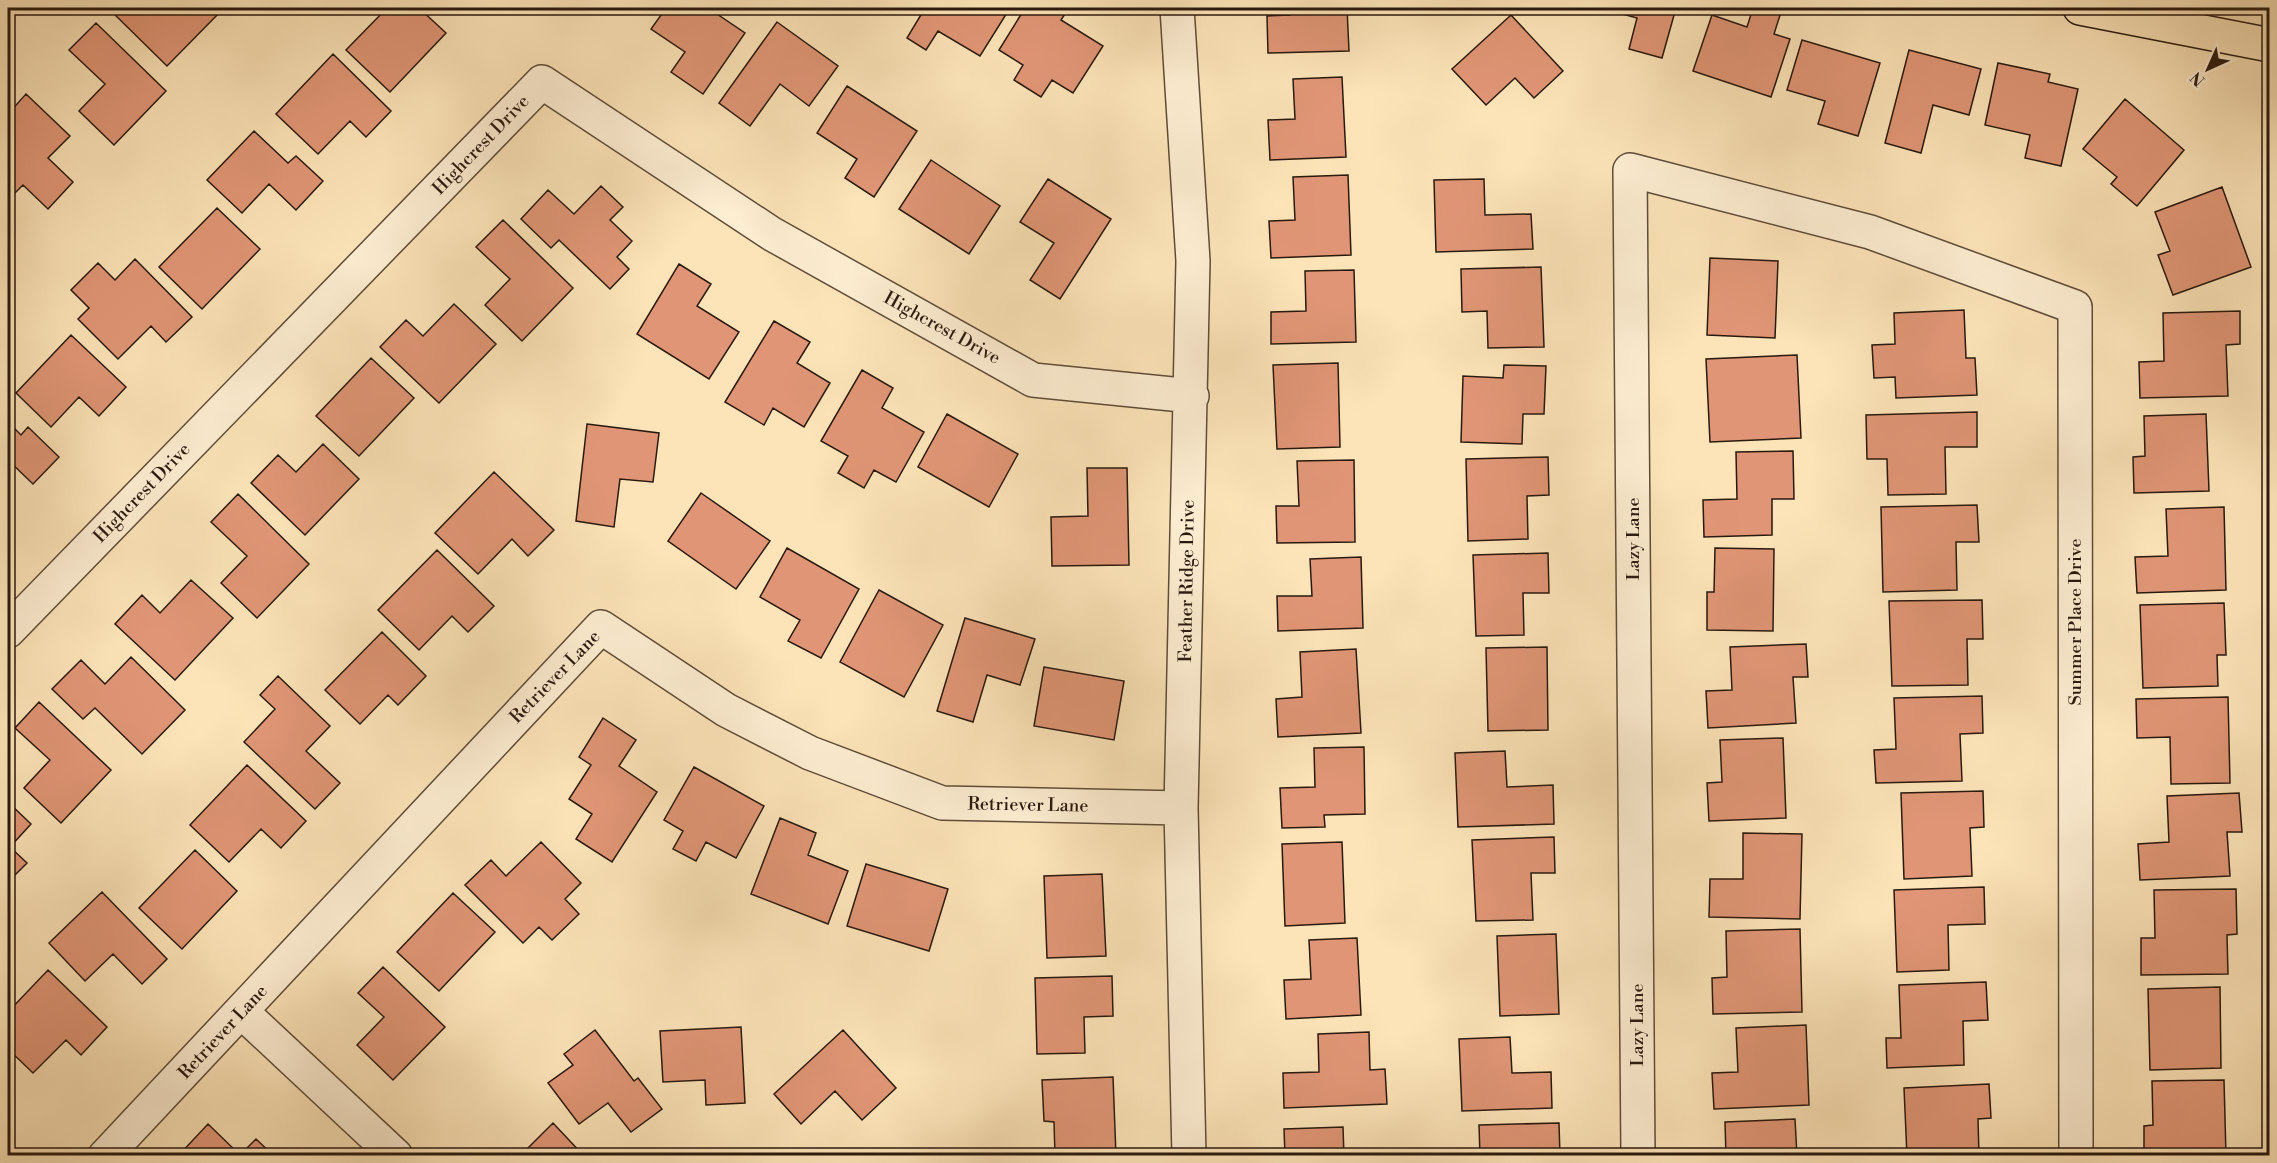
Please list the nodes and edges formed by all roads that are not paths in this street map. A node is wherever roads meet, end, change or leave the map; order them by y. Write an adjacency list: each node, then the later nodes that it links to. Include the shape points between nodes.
1 (1177, 8): 5 (street, Feather Ridge Drive, via 1193,261)
2 (2080, 8): 3 (main road)
3 (2270, 45)
4 (1870, 232): 12 (street, Lazy Lane, via 1630,170); 13 (street, Summer Place Drive, via 2075,307)
5 (1192, 396): 6 (street, Highcrest Drive, via 1033,380 772,234 542,82); 7 (street, Feather Ridge Drive)
6 (8, 631)
7 (1181, 808): 8 (street, Retriever Lane, via 942,803 810,753 726,710 601,627); 11 (street, Feather Ridge Drive)
8 (242, 1012): 9 (street, Retriever Lane); 10 (street)
9 (105, 1155)
10 (396, 1155)
11 (1190, 1155)
12 (1638, 1155)
13 (2076, 1155)

